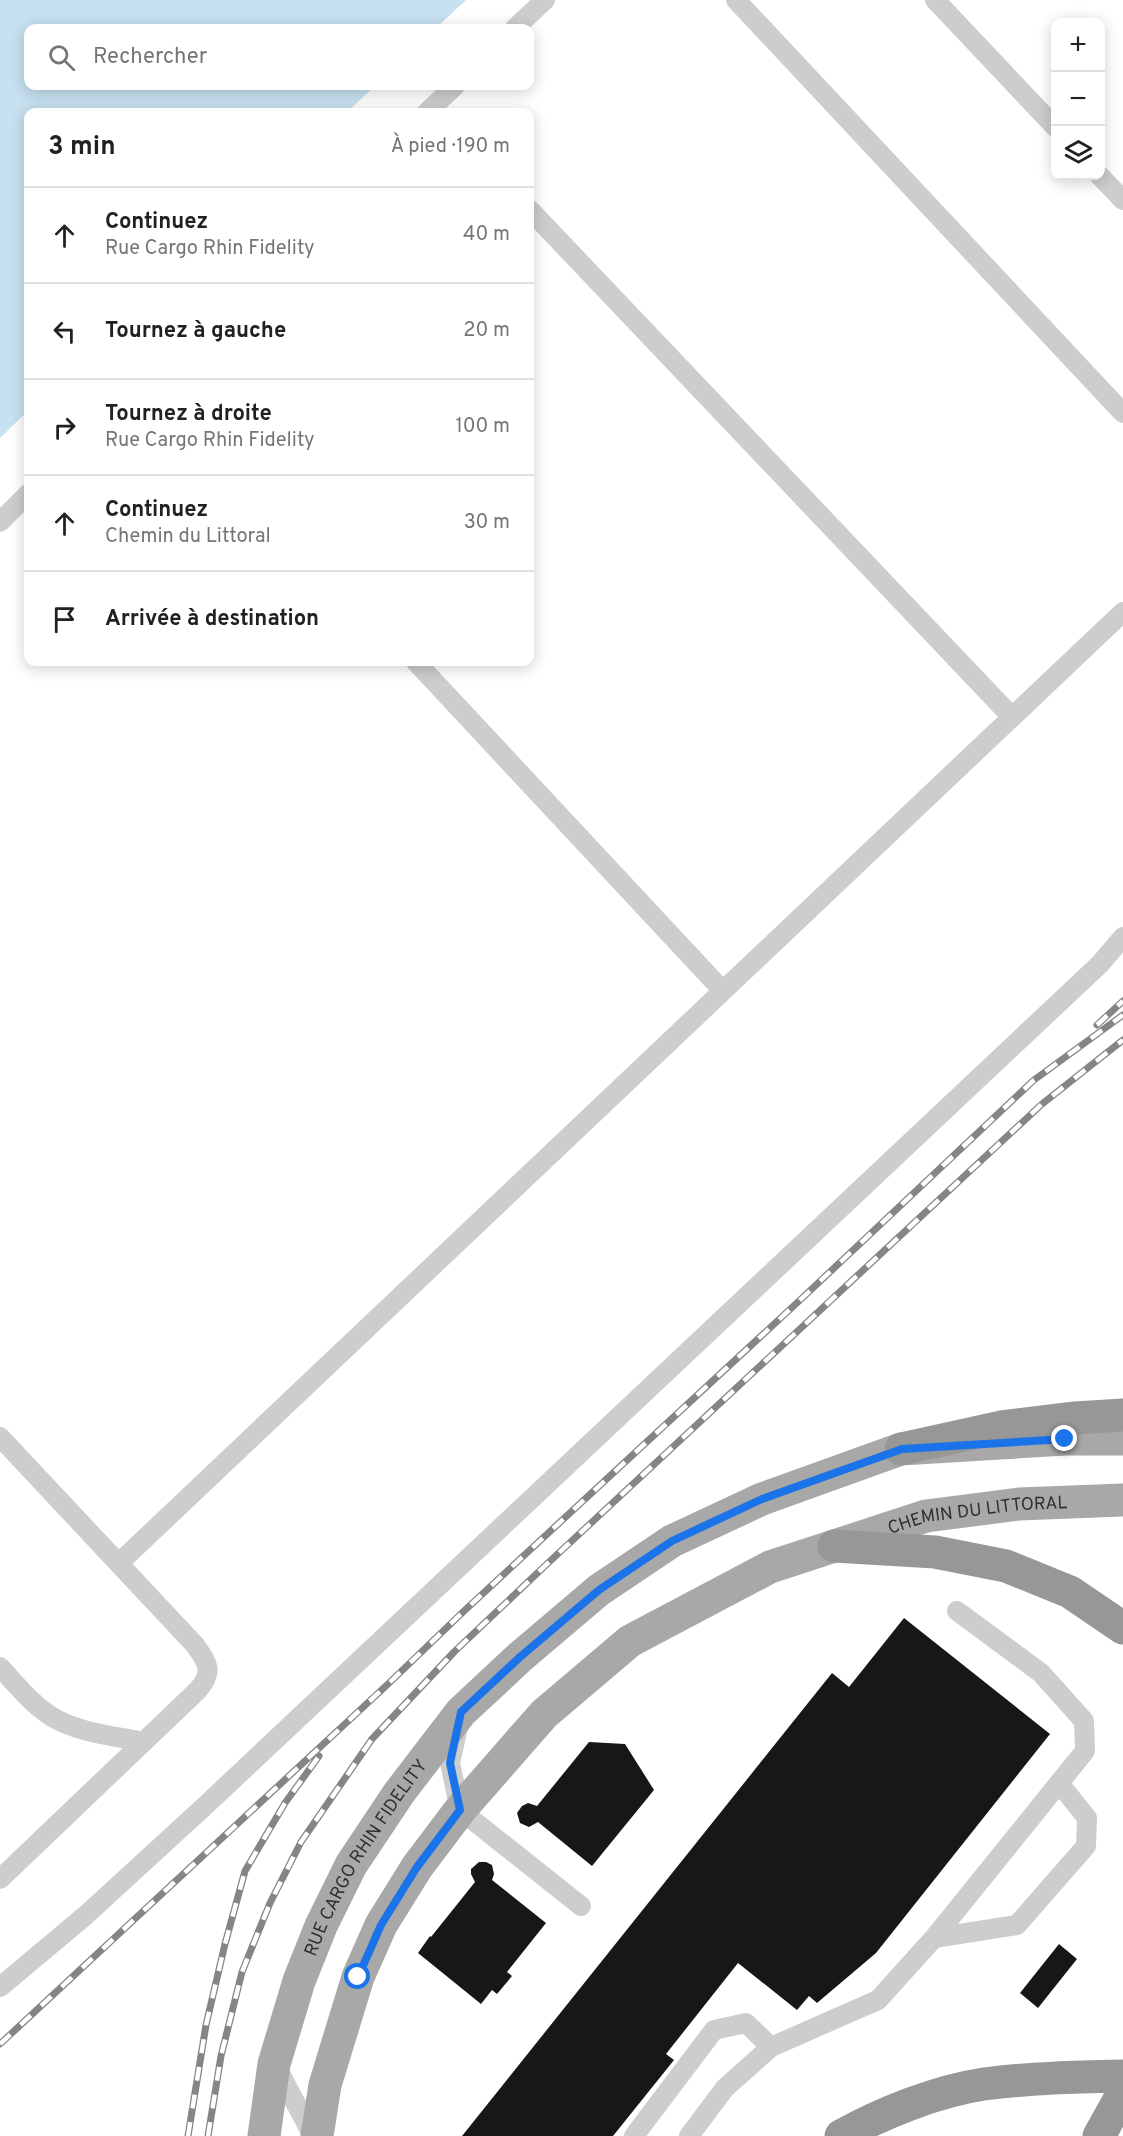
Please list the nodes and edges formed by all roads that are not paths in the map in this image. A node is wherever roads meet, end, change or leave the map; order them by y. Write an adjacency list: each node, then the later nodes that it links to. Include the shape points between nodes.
1 (545, 0): 4 (lane)
2 (736, 0): 11 (lane)
3 (935, 0): 7 (lane)
4 (519, 24)
5 (451, 90): 6 (lane)
6 (435, 108)
7 (1054, 126)
8 (1104, 180): 9 (lane)
9 (1123, 200)
10 (534, 214): 16 (lane)
11 (1123, 413)
12 (24, 498): 13 (lane)
13 (0, 522)
14 (1123, 612): 16 (lane)
15 (420, 666): 20 (lane)
16 (1012, 717): 20 (lane)
17 (1123, 938): 19 (lane)
18 (1123, 947): 19 (lane)
19 (1100, 964): 38 (lane, via 207,1804 86,1915)
20 (723, 991): 27 (lane)
21 (1123, 1415): 24 (highway, via 1001,1427)
22 (0, 1437): 27 (lane)
23 (1123, 1439): 24 (main road)
24 (902, 1449): 31 (main road, RUE CARGO RHIN FIDELITY, via 762,1499 672,1541 599,1590)
25 (1123, 1500): 26 (main road, CHEMIN DU LITTORAL, via 1019,1504 926,1516)
26 (834, 1546): 29 (highway, via 935,1552 1006,1566 1070,1592); 34 (main road, via 770,1567 630,1641 544,1714)
27 (119, 1563): 32 (lane, via 195,1645 209,1669 198,1690)
28 (957, 1611): 33 (lane, via 1041,1673 1084,1721 1085,1751)
29 (1123, 1628)
30 (0, 1667): 32 (lane, via 54,1718 83,1729)
31 (461, 1712): 34 (lane, via 450,1763); 40 (main road, RUE CARGO RHIN FIDELITY, via 351,1864 299,1981)
32 (144, 1742): 35 (lane)
33 (1059, 1783): 37 (lane); 37 (lane, via 1087,1818 1086,1846 1017,1925)
34 (460, 1810): 36 (lane); 45 (main road, via 417,1867 381,1925 358,1977 335,2048)
35 (0, 1879)
36 (581, 1906)
37 (934, 1938): 39 (lane, via 878,2000)
38 (0, 1987)
39 (771, 2047): 46 (lane, via 746,2023 714,2030); 47 (lane, via 725,2088)
40 (274, 2064): 44 (main road, RUE CARGO RHIN FIDELITY); 45 (lane)
41 (1123, 2076): 48 (highway, via 982,2085 935,2096)
42 (1123, 2093): 49 (highway)
43 (1123, 2130): 50 (highway)
44 (264, 2136)
45 (315, 2136)
46 (634, 2136)
47 (689, 2136)
48 (841, 2136)
49 (1099, 2136)
50 (1119, 2136)

